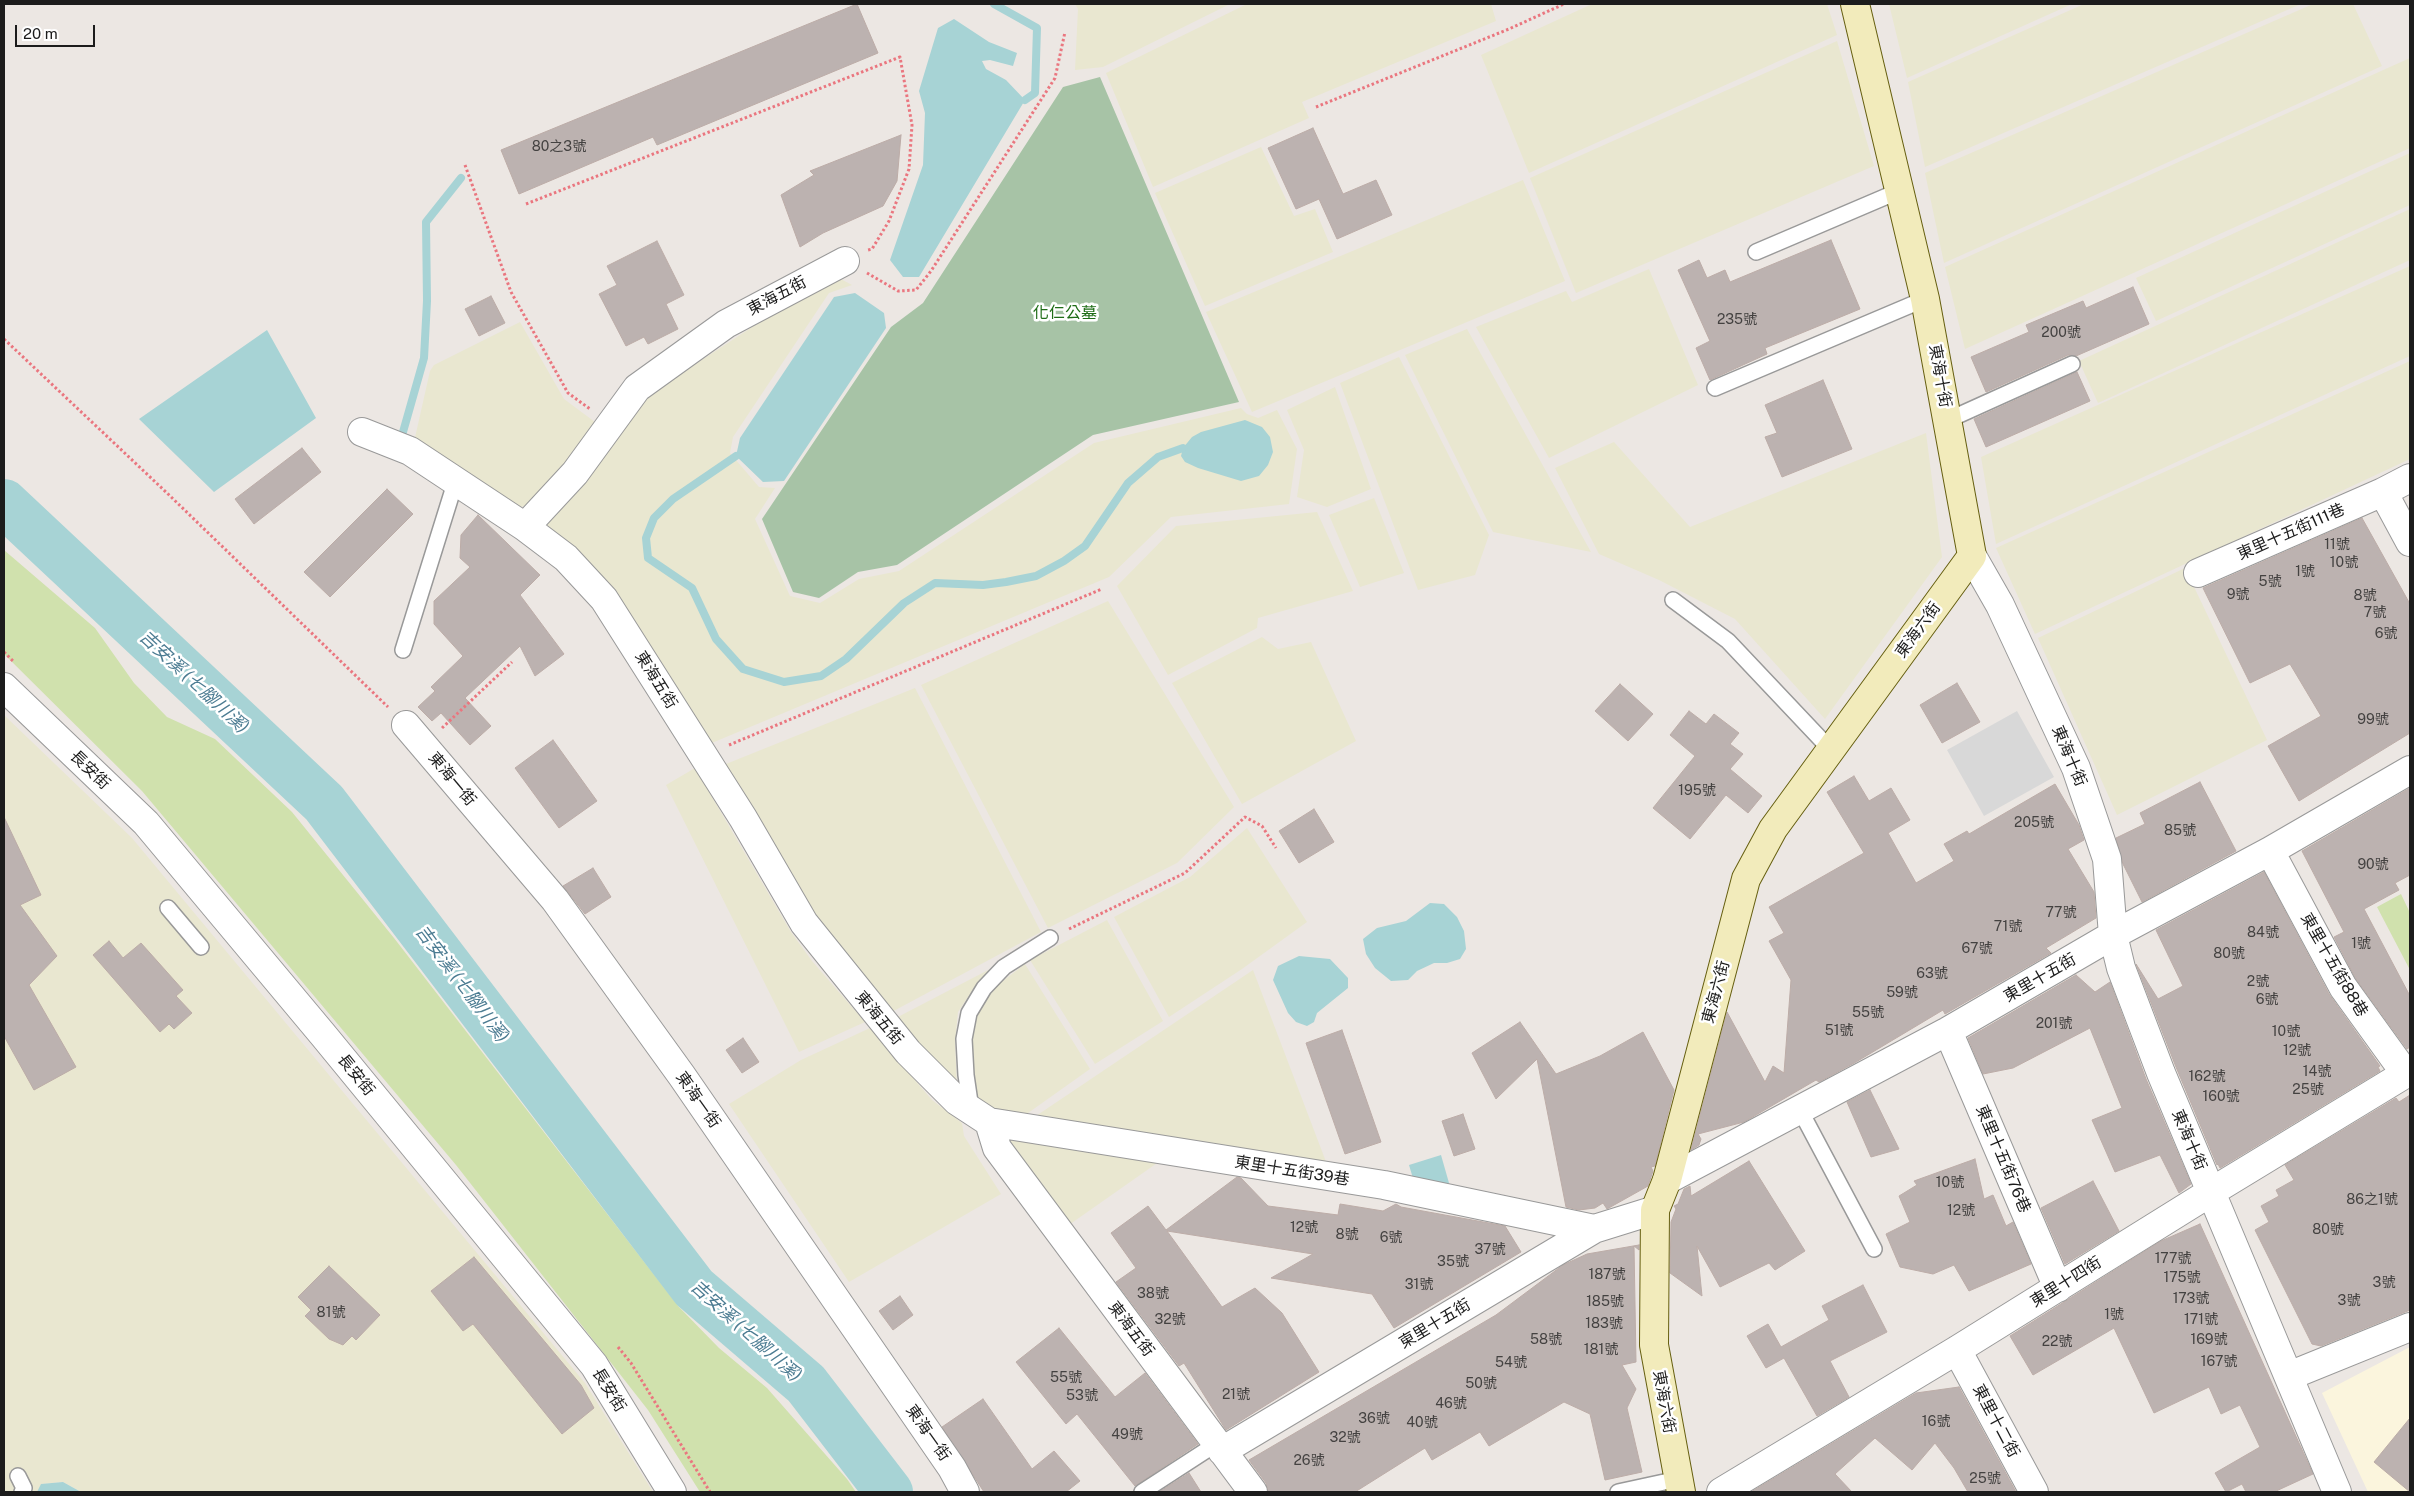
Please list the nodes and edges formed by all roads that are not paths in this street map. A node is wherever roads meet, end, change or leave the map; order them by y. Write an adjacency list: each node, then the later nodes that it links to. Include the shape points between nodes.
1 (1855, 4): 2 (street, 東海十街)
2 (1899, 191): 3 (lane); 5 (street, 東海十街)
3 (1756, 252)
4 (845, 261): 13 (street, 東海五街, via 726,324 638,388 575,473)
5 (1925, 299): 7 (lane); 8 (street, 東海十街)
6 (2072, 364): 8 (lane)
7 (1715, 388)
8 (1948, 420): 15 (street, 東海十街)
9 (362, 432): 11 (street, 東海五街, via 410,451)
10 (2410, 478): 12 (street, 東里十五街111巷)
11 (456, 480): 13 (street, 東海五街); 18 (lane)
12 (2383, 492): 14 (street); 16 (street, 東里十五街111巷)
13 (525, 527): 31 (street, 東海五街, via 566,558 604,600 704,756 804,923 908,1052 957,1101)
14 (2410, 542)
15 (1972, 556): 21 (street, 東海六街); 25 (street, 東海十街, via 2000,605 2076,768 2107,858)
16 (2198, 573)
17 (1673, 600): 21 (lane, via 1728,641)
18 (403, 650)
19 (4, 687): 46 (street, 長安街, via 146,823 324,1036 594,1365)
20 (406, 725): 47 (street, 東海一街, via 556,900 688,1084 952,1468)
21 (1831, 750): 32 (street, 東海六街, via 1773,830 1746,879)
22 (2410, 770): 23 (street, 東里十五街)
23 (2270, 851): 25 (street, 東里十五街); 29 (street, 東里十五街88巷, via 2343,987)
24 (168, 908): 27 (lane)
25 (2114, 935): 28 (street, 東里十五街); 33 (street, 東海十街, via 2121,968)
26 (1050, 938): 31 (lane, via 1004,967 984,988 969,1013 964,1039 966,1075)
27 (201, 947)
28 (1948, 1030): 30 (street, 東里十五街); 37 (street, 東里十五街76巷)
29 (2408, 1072): 33 (street, 東里十四街)
30 (1800, 1110): 32 (street, 東里十五街); 36 (lane)
31 (980, 1116): 35 (street, 東里十五街39巷, via 1384,1186); 41 (street, 東海五街, via 997,1148)
32 (1667, 1180): 34 (street, 東海六街)
33 (2210, 1192): 37 (street, 東里十四街); 40 (street, 東海十街)
34 (1655, 1210): 35 (street, 東里十五街); 43 (street, 東海六街, via 1654,1345)
35 (1594, 1229): 41 (street, 東里十五街)
36 (1874, 1249)
37 (2058, 1288): 39 (street, 東里十四街)
38 (2410, 1327): 40 (street)
39 (1957, 1350): 51 (street, 東里十四街); 52 (street, 東里十二街)
40 (2289, 1376): 44 (street, 東海十街)
41 (1219, 1448): 48 (lane); 49 (street, 東海五街)
42 (18, 1476): 45 (lane, via 24,1488)
43 (1679, 1486): 50 (lane)
44 (2331, 1490)
45 (22, 1492)
46 (672, 1492)
47 (965, 1492)
48 (1142, 1492)
49 (1253, 1492)
50 (1618, 1492)
51 (1721, 1492)
52 (2034, 1492)

